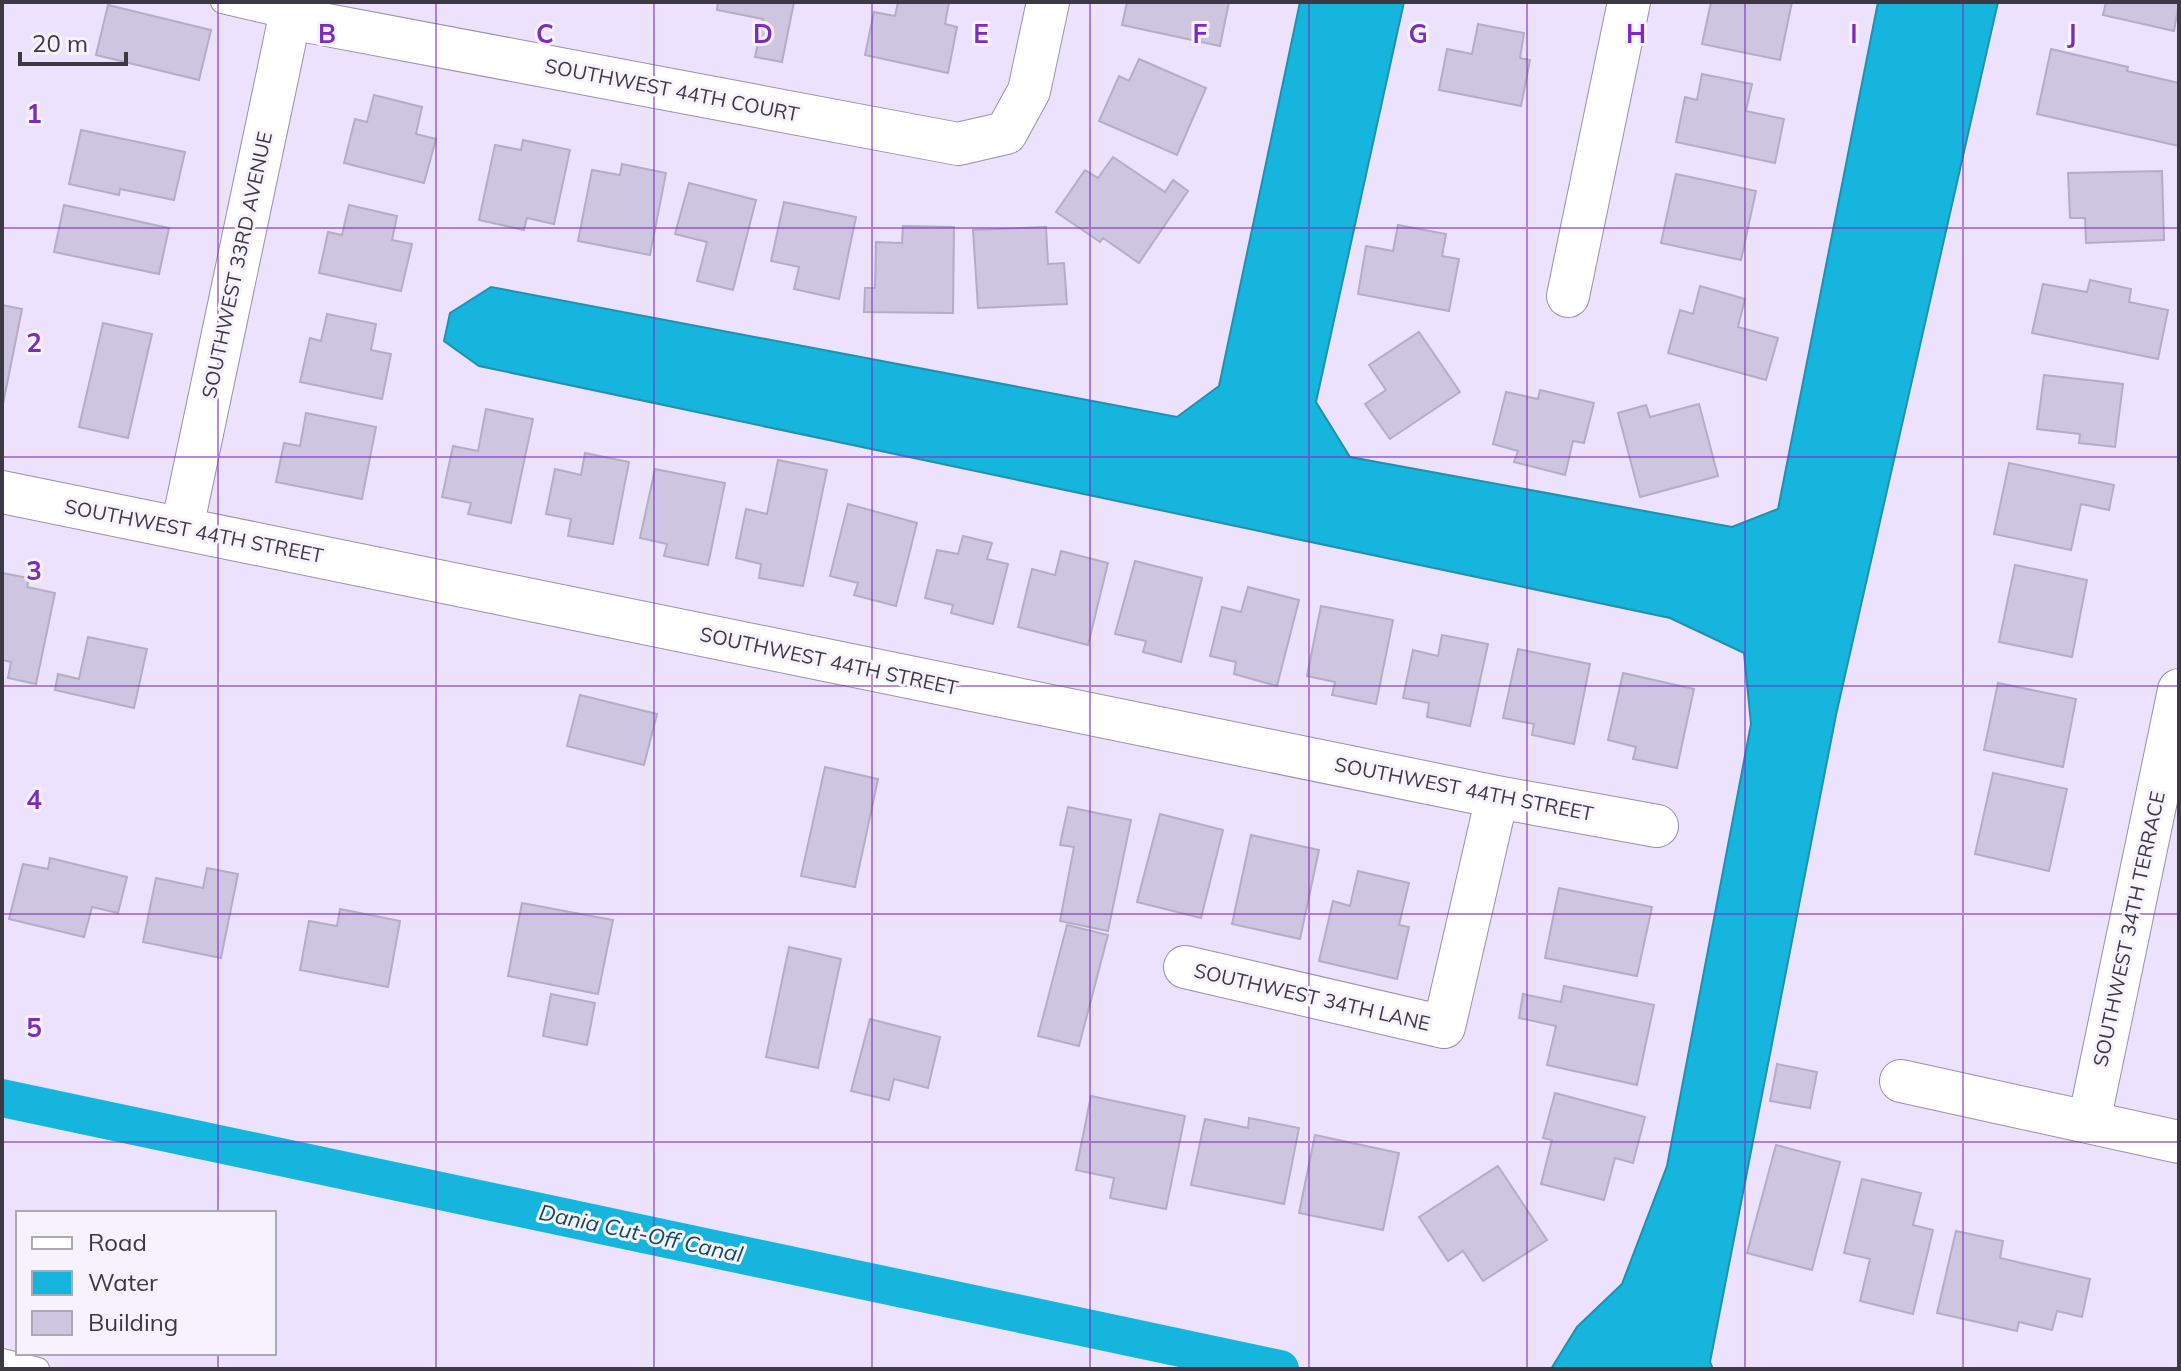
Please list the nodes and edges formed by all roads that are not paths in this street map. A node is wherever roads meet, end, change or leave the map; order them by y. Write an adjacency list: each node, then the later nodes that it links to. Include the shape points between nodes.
1 (222, 2): 4 (lane)
2 (1048, 2): 4 (street, SOUTHWEST 44TH COURT, via 1029,91 1006,133 958,144)
3 (1629, 2): 5 (street)
4 (292, 10): 7 (street, SOUTHWEST 33RD AVENUE)
5 (1568, 296)
6 (2, 492): 7 (street, SOUTHWEST 44TH STREET)
7 (182, 528): 9 (street, SOUTHWEST 44TH STREET)
8 (2179, 690): 13 (street, SOUTHWEST 34TH TERRACE)
9 (1497, 797): 10 (street, SOUTHWEST 44TH STREET); 11 (street, SOUTHWEST 34TH LANE, via 1444,1027)
10 (1657, 826)
11 (1185, 967)
12 (1901, 1081): 13 (street)
13 (2089, 1122): 14 (street)
14 (2179, 1142)
15 (2, 1360): 16 (lane)
16 (38, 1369)

